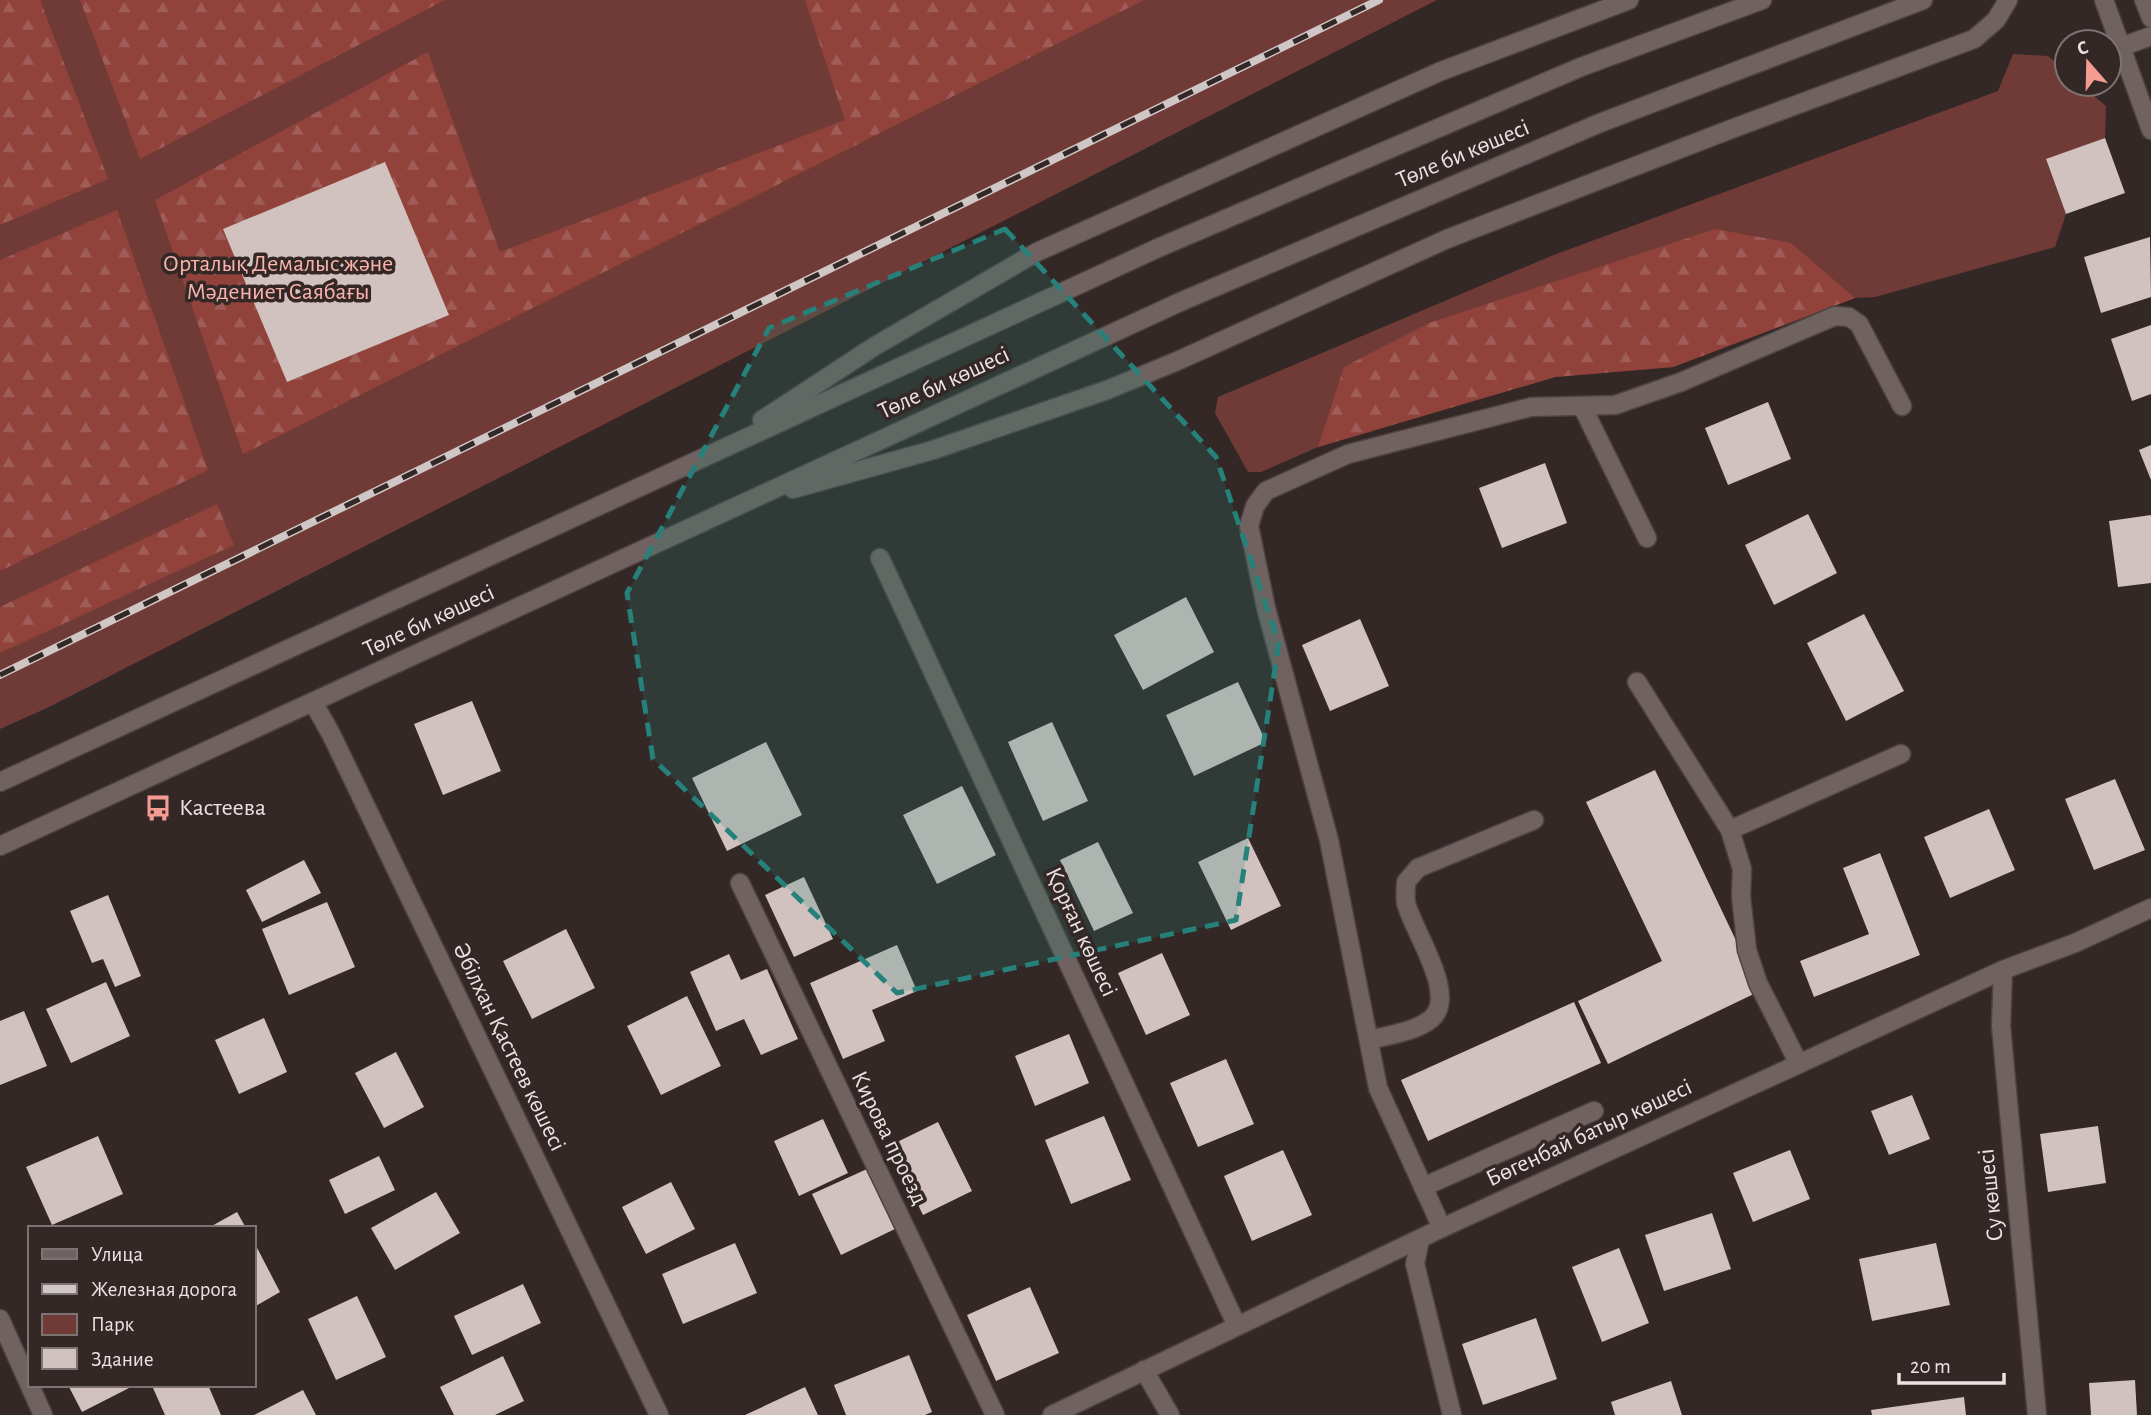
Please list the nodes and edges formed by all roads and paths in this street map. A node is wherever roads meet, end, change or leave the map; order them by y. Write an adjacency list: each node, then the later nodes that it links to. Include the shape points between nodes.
1 (1629, 0): 15 (main road, via 1439,72 1037,252 875,346)
2 (1762, 0): 15 (main road, Төле би көшесі, via 1581,67 1158,248)
3 (1923, 0): 16 (main road, Төле би көшесі, via 1600,123 1180,302)
4 (2008, 0): 16 (main road, via 1996,20 1974,39 1447,239 1107,390 933,450)
5 (2104, 0): 8 (main road)
6 (2144, 0): 7 (main road)
7 (2151, 18)
8 (2114, 28)
9 (2151, 36): 10 (main road)
10 (2123, 46)
11 (2123, 53): 12 (main road)
12 (2151, 130)
13 (1582, 406): 14 (main road, via 1615,405 1681,382 1835,316 1859,324); 17 (main road); 29 (main road, via 1531,407 1348,454 1266,491 1255,506 1250,526 1266,608 1329,840)
14 (1902, 406)
15 (711, 453): 22 (main road, Төле би көшесі)
16 (739, 505): 20 (main road, Төле би көшесі)
17 (1647, 538)
18 (880, 558): 36 (main road, Қорған көшесі)
19 (1637, 682): 24 (main road)
20 (313, 702): 25 (main road, Төле би көшесі); 41 (main road, Әбілхан Қастеев көшесі)
21 (1901, 754): 24 (main road)
22 (0, 782)
23 (1534, 820): 29 (main road, via 1418,869 1406,881 1406,903 1442,997 1430,1020)
24 (1730, 830): 30 (main road, via 1742,869 1747,950 1758,983)
25 (0, 846)
26 (740, 883): 42 (main road, Кирова проезд)
27 (2151, 908): 28 (main road, Бөгенбай батыр көшесі)
28 (2003, 970): 30 (main road, Бөгенбай батыр көшесі); 46 (main road, Су көшесі, via 2001,1026)
29 (1369, 1040): 32 (main road, via 1378,1088)
30 (1799, 1064): 33 (main road, Бөгенбай батыр көшесі)
31 (1594, 1111): 32 (main road)
32 (1423, 1187): 33 (main road)
33 (1442, 1228): 34 (main road, Бөгенбай батыр көшесі)
34 (1420, 1239): 36 (main road, Бөгенбай батыр көшесі); 45 (main road, via 1415,1264)
35 (0, 1319): 38 (main road)
36 (1237, 1326): 37 (main road, Бөгенбай батыр көшесі)
37 (1144, 1370): 43 (main road, Бөгенбай батыр көшесі); 44 (main road)
38 (28, 1382)
39 (30, 1387): 40 (main road)
40 (43, 1415)
41 (659, 1415)
42 (995, 1415)
43 (1052, 1415)
44 (1171, 1415)
45 (1452, 1415)
46 (2037, 1415)

